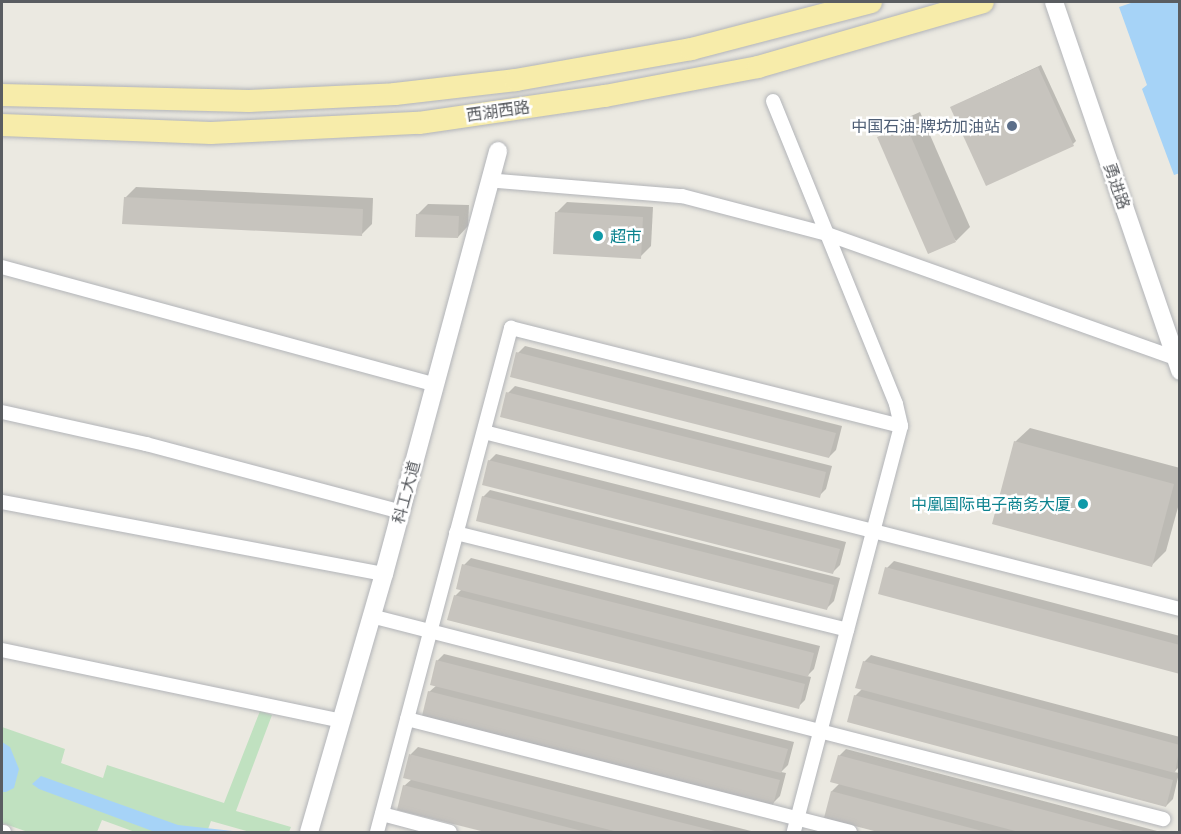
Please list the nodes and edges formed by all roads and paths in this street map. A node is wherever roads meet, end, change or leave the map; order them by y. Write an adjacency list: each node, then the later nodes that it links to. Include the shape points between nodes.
1 (871, 2): 4 (main road, 西湖西路, via 691,49 516,80 395,94 249,101)
2 (983, 2): 6 (main road, 西湖西路, via 758,67 605,96 419,123 211,133)
3 (1054, 2): 11 (street, 勇进路)
4 (2, 95)
5 (773, 101): 9 (street)
6 (2, 125)
7 (498, 151): 12 (street, 科工大道)
8 (498, 181): 9 (street, via 682,196)
9 (827, 234): 11 (street); 14 (street, via 896,404)
10 (2, 267): 12 (street)
11 (1177, 364)
12 (435, 385): 17 (street, 科工大道)
13 (2, 412): 17 (street, via 146,444)
14 (901, 426): 15 (street, via 511,328); 18 (street)
15 (484, 432): 18 (street); 19 (street)
16 (2, 502): 20 (street)
17 (401, 512): 20 (street, 科工大道)
18 (873, 531): 21 (street); 24 (street)
19 (456, 533): 23 (street); 24 (street)
20 (384, 574): 22 (street, 科工大道)
21 (1179, 609)
22 (371, 616): 23 (street); 27 (street, 科工大道)
23 (430, 630): 26 (street); 28 (street)
24 (847, 630): 28 (street)
25 (2, 650): 27 (street)
26 (407, 719): 29 (street); 31 (street)
27 (341, 721): 32 (street, 科工大道)
28 (820, 729): 30 (street); 31 (street)
29 (381, 814): 33 (street); 34 (street)
30 (1163, 819)
31 (796, 826): 35 (street)
32 (309, 832)
33 (377, 832)
34 (450, 832)
35 (850, 832)

